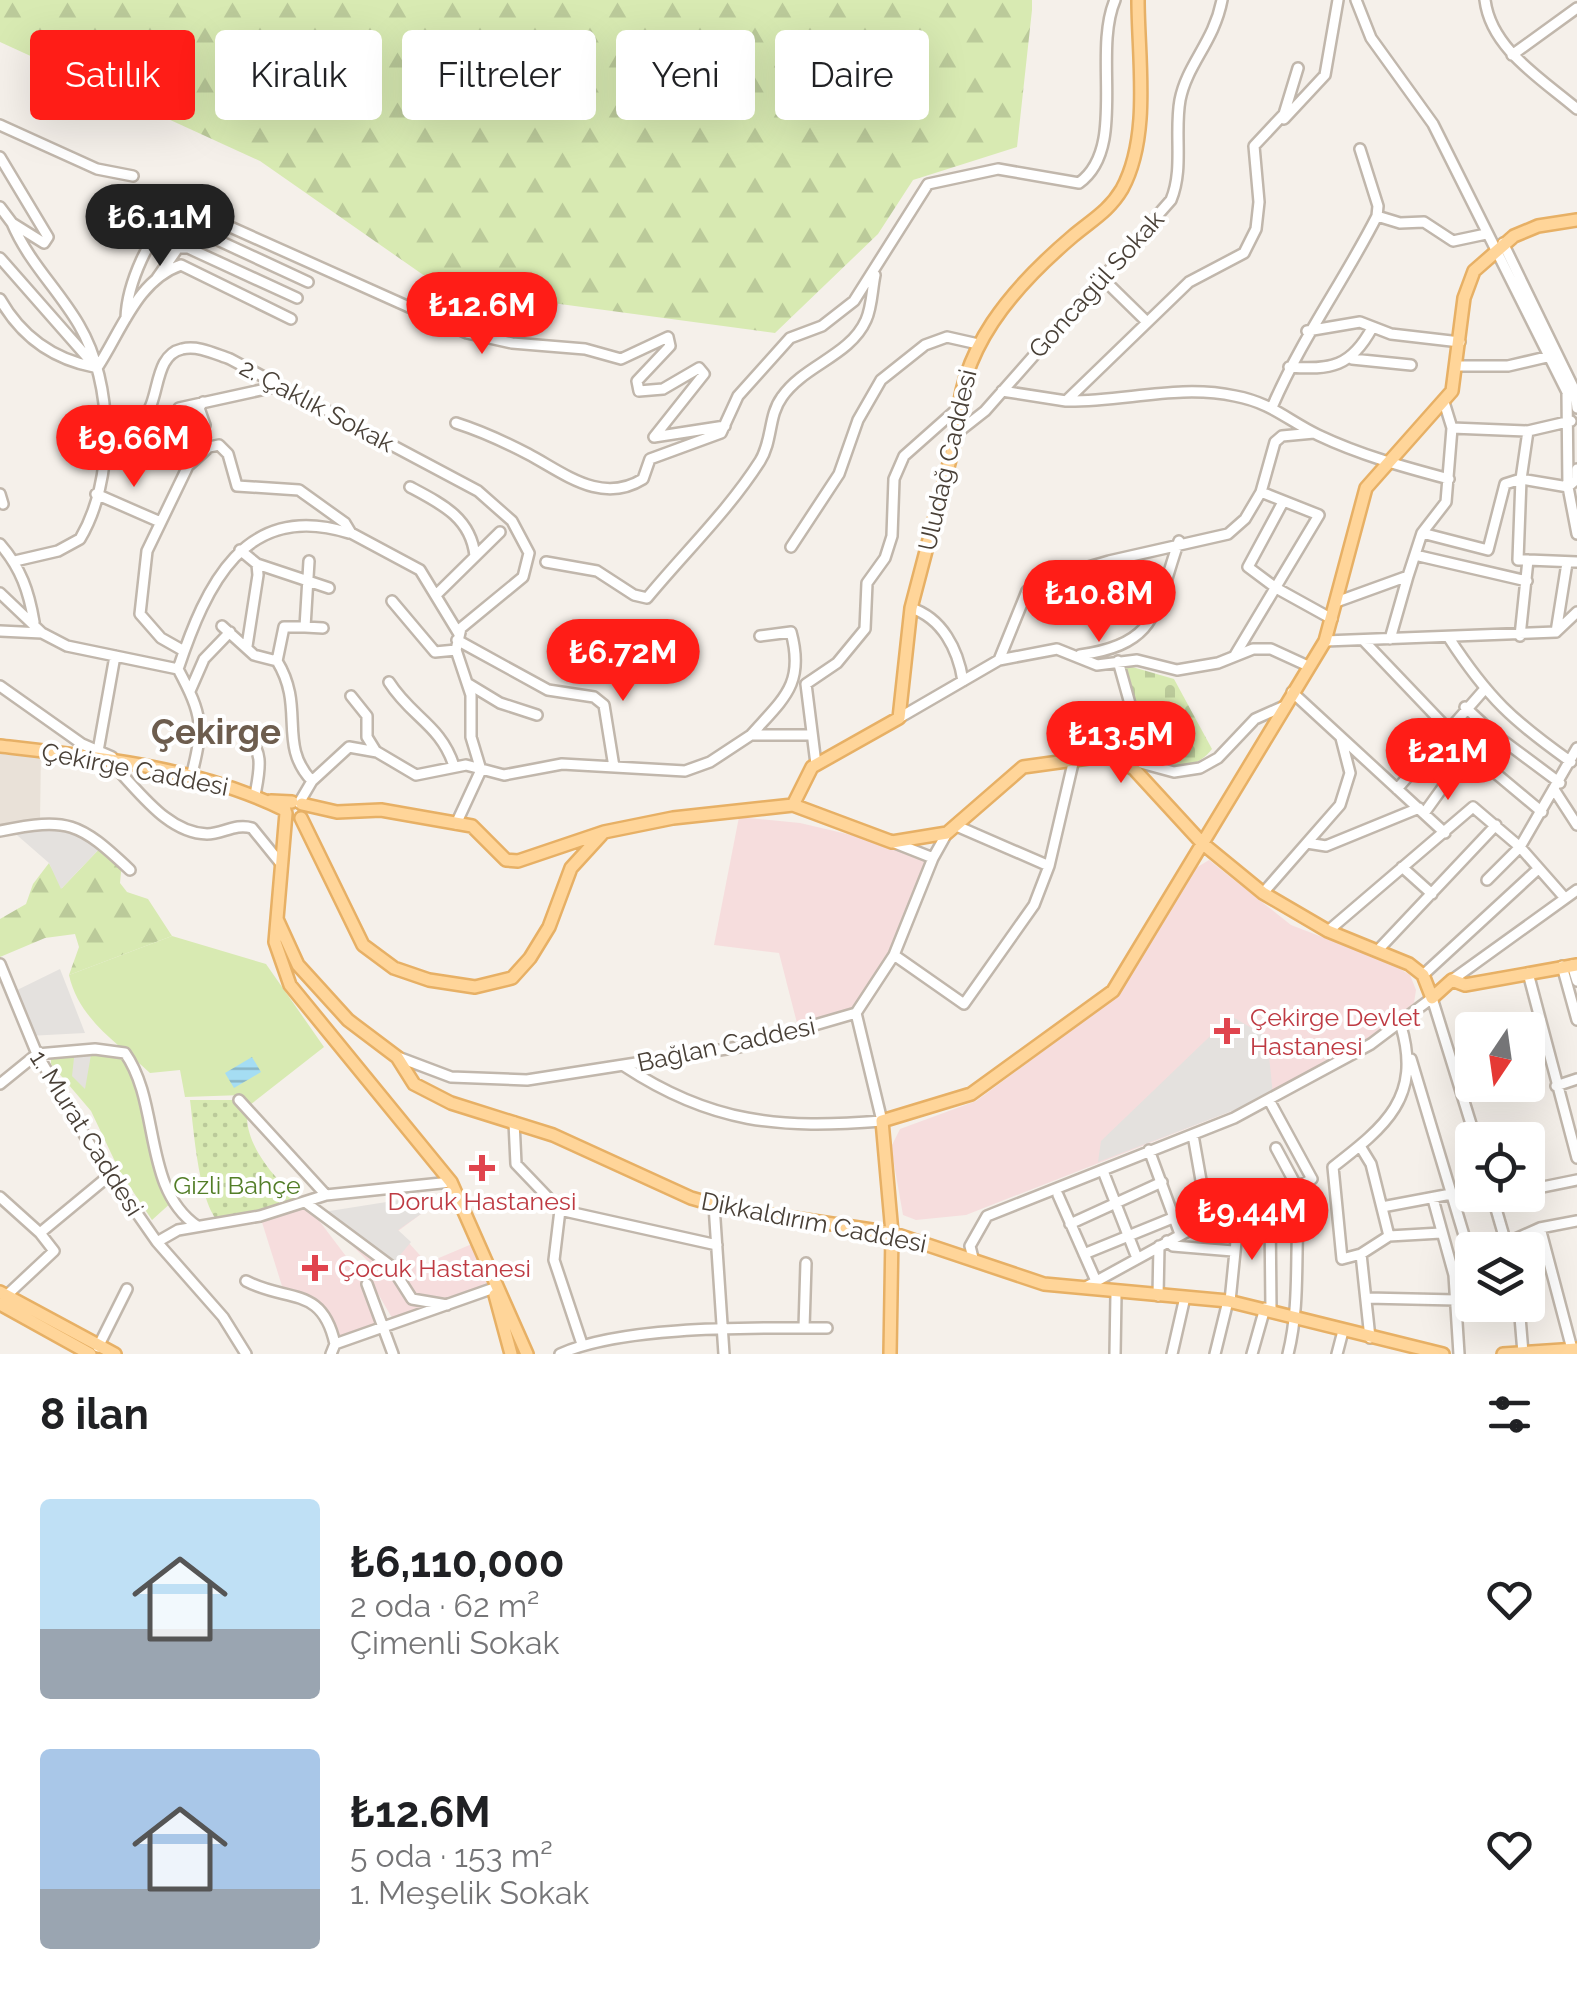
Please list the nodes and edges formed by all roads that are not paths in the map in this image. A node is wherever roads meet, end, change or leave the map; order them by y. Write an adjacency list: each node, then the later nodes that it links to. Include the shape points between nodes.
1 (1114, 0): 24 (street, via 1105,47 1102,152 1094,172 1078,183 998,169 928,184)
2 (1138, 0): 36 (main road, Uludağ Caddesi, via 1136,152 1122,187 1105,213 1018,290)
3 (1222, 0): 25 (street, Goncagül Sokak, via 1209,44 1180,98 1178,184 1171,200)
4 (1338, 0): 11 (street, via 1325,74)
5 (1356, 0): 20 (street, via 1371,38 1433,124)
6 (1485, 0): 8 (street, via 1490,26)
7 (1577, 8): 8 (street)
8 (1512, 55): 10 (street)
9 (1298, 68): 11 (street)
10 (1577, 109)
11 (1278, 122): 32 (street, via 1254,146 1259,202 1244,253 1190,282)
12 (0, 125): 15 (street, via 86,165)
13 (1360, 150): 17 (street)
14 (0, 157): 19 (street, via 48,237 44,243)
15 (133, 176)
16 (0, 207): 19 (street)
17 (1377, 216): 20 (street, via 1400,224 1424,222 1453,241); 34 (street, via 1343,282)
18 (1577, 220): 21 (main road, via 1538,226)
19 (12, 224): 42 (street, via 25,255 78,323)
20 (1486, 234): 21 (street)
21 (1498, 247): 35 (main road, via 1474,271); 37 (street)
22 (0, 258): 42 (street)
23 (143, 259): 27 (street, via 168,229 182,227); 30 (street); 54 (street, via 175,210 195,210 481,337 621,359 668,337 670,346 637,389 662,389 699,368 704,374 654,438)
24 (876, 272): 54 (street, via 822,326 790,338 738,396); 84 (street, via 867,318 855,336 782,397 761,459 648,598 597,571)
25 (1100, 276): 32 (street); 44 (street, Goncagül Sokak)
26 (156, 280): 28 (street, via 168,257 188,248); 30 (street); 31 (street, via 182,265 195,268)
27 (308, 282)
28 (296, 298)
29 (0, 299): 42 (street, via 42,347 66,362)
30 (126, 318): 42 (street)
31 (291, 318)
32 (1146, 321): 45 (street)
33 (1372, 328): 34 (street, via 1360,322); 35 (street); 38 (street)
34 (1307, 331): 41 (street)
35 (1460, 342): 40 (main road)
36 (978, 344): 50 (main road, Uludağ Caddesi); 77 (street, via 947,337 925,345 881,380 839,474)
37 (1554, 356): 40 (street, via 1508,366); 49 (street, via 1575,391); 52 (street)
38 (1352, 359): 39 (street); 41 (street, via 1336,368)
39 (1412, 366)
40 (1457, 366): 47 (main road)
41 (1290, 367): 48 (street)
42 (97, 368): 51 (street)
43 (279, 386): 46 (street); 51 (street, 2. Çaklık Sokak, via 230,359 180,349 168,356 146,414 123,425); 110 (street, 2. Çaklık Sokak, via 478,491 526,540 529,559 522,577 482,609)
44 (1002, 391): 45 (street); 58 (street, Goncagül Sokak)
45 (1066, 401): 48 (street, via 1185,391)
46 (203, 402): 55 (street, via 180,408); 61 (street, via 205,425)
47 (1444, 402): 56 (street); 60 (main road)
48 (1273, 406): 59 (street)
49 (1577, 408)
50 (956, 409): 58 (main road, Uludağ Caddesi); 125 (street, via 904,456 894,479 892,536 867,582 865,629 836,663)
51 (106, 419): 68 (street)
52 (1571, 421): 57 (street); 65 (street)
53 (456, 423): 54 (street, via 582,485 611,488 638,483 650,459 707,441)
54 (725, 426)
55 (174, 427)
56 (1452, 428): 57 (street); 64 (street)
57 (1528, 431): 63 (street)
58 (956, 433): 96 (main road, Uludağ Caddesi)
59 (1314, 433): 60 (street); 67 (street, via 1275,442)
60 (1386, 463): 64 (street); 94 (main road, via 1366,488)
61 (188, 466): 70 (street); 72 (street, via 219,446 238,486 299,490)
62 (1577, 469): 65 (street)
63 (1521, 479): 65 (street); 73 (street, via 1505,484 1488,550); 82 (street, via 1518,560)
64 (1449, 480): 73 (street, via 1446,502)
65 (1574, 481): 74 (street)
66 (410, 487): 80 (street, via 460,518)
67 (1261, 492): 69 (street); 75 (street, via 1228,534)
68 (96, 494): 70 (street); 83 (street, via 80,539)
69 (1283, 502): 91 (street, via 1248,567); 91 (street, via 1319,515)
70 (158, 521): 113 (street, via 147,551 140,614)
71 (500, 532): 80 (street)
72 (351, 533): 78 (street, via 304,524 267,532); 93 (street, via 420,570)
73 (1422, 534): 79 (street)
74 (1577, 534)
75 (1179, 541): 115 (street, via 1151,622 1137,639); 118 (street, via 1043,580 1027,591)
76 (0, 544): 83 (street)
77 (791, 547)
78 (240, 550): 86 (street); 113 (street, via 200,607)
79 (1416, 555): 87 (street); 89 (street)
80 (475, 556): 93 (street)
81 (309, 560): 88 (street)
82 (1528, 560): 85 (street); 89 (street)
83 (15, 562): 99 (street)
84 (546, 562)
85 (1572, 562): 103 (street)
86 (258, 564): 88 (street); 112 (street)
87 (1408, 576): 94 (street); 108 (street)
88 (308, 579): 90 (street); 100 (street)
89 (1526, 581): 106 (street)
90 (329, 588)
91 (1276, 588): 98 (street); 116 (street)
92 (0, 593): 99 (street)
93 (436, 594): 110 (street)
94 (1339, 600): 98 (main road)
95 (392, 601): 110 (street, via 435,652)
96 (910, 608): 122 (street, via 940,626 960,660); 134 (main road, Uludağ Caddesi)
97 (1577, 612): 103 (street)
98 (1332, 619): 111 (main road)
99 (34, 622): 104 (street)
100 (305, 627): 101 (street); 117 (street, via 284,627)
101 (323, 628)
102 (0, 631): 104 (street)
103 (1556, 632): 106 (street)
104 (42, 633): 114 (street)
105 (760, 636): 125 (street, via 791,632)
106 (1520, 636): 107 (street)
107 (1449, 638): 108 (street); 128 (street)
108 (1390, 639): 109 (street)
109 (1363, 640): 111 (street); 135 (street)
110 (458, 641): 124 (street); 151 (street, via 548,690 594,697 604,705)
111 (1325, 641): 120 (main road)
112 (247, 646): 117 (street, via 254,655); 127 (street, via 226,629)
113 (184, 651): 121 (street)
114 (115, 656): 121 (street); 144 (street)
115 (1079, 656): 118 (street, via 1057,649); 119 (street, via 1096,665)
116 (1234, 657): 119 (street, via 1178,670); 120 (street, via 1271,649)
117 (277, 660): 154 (street, via 296,718 293,752)
118 (999, 660): 122 (street)
119 (1118, 661): 147 (street)
120 (1308, 666): 129 (main road)
121 (178, 670): 127 (street)
122 (963, 680): 134 (street)
123 (389, 682): 150 (street, via 406,708 446,740)
124 (468, 683): 133 (street); 152 (street, via 471,737)
125 (800, 684): 137 (street); 138 (street)
126 (0, 686): 144 (street)
127 (190, 691): 153 (street, via 203,730)
128 (1484, 691): 132 (street); 148 (street, via 1512,721)
129 (1292, 692): 131 (main road); 139 (street)
130 (350, 696): 143 (street, via 367,716)
131 (1282, 707): 147 (street, via 1255,719 1200,768 1174,772); 170 (main road)
132 (1466, 707): 135 (street); 155 (street)
133 (537, 715)
134 (899, 718): 149 (main road)
135 (1446, 728): 142 (street); 156 (street)
136 (243, 735): 157 (street, via 256,748)
137 (751, 735): 138 (street); 151 (street, via 684,771)
138 (812, 735): 149 (street)
139 (1341, 736): 156 (street); 171 (street, via 1349,785 1340,806)
140 (0, 746): 144 (main road, Çekirge Caddesi)
141 (1577, 748): 148 (street)
142 (1468, 751): 160 (street); 161 (street)
143 (377, 752): 150 (street, via 416,774); 154 (street, via 341,750)
144 (103, 755): 153 (main road, Çekirge Caddesi); 175 (street, via 179,827 210,834 252,828)
145 (1110, 755): 146 (main road); 147 (street); 170 (main road, via 1157,791)
146 (1074, 759): 165 (main road, via 1022,767); 176 (street)
147 (1146, 761)
148 (1571, 762): 155 (street)
149 (816, 764): 158 (main road)
150 (454, 766): 152 (street)
151 (614, 767): 152 (street)
152 (481, 770): 162 (street)
153 (191, 777): 157 (main road, Çekirge Caddesi)
154 (312, 780): 159 (street)
155 (1557, 787): 161 (street); 164 (street)
156 (1397, 789): 160 (street)
157 (261, 798): 159 (main road, Çekirge Caddesi)
158 (793, 805): 167 (main road); 169 (main road)
159 (294, 810): 162 (main road, Çekirge Caddesi, via 381,810); 175 (main road); 178 (main road, via 363,945 384,964 429,980 475,987 512,978 549,927)
160 (1422, 810): 168 (street); 171 (street, via 1326,846)
161 (1542, 812): 173 (street)
162 (456, 824): 172 (main road, via 472,826 506,860)
163 (1496, 825): 168 (street, via 1473,806); 173 (street); 184 (street)
164 (1577, 825)
165 (953, 830): 169 (main road); 174 (street); 176 (street)
166 (0, 831): 179 (street, via 58,822 84,831)
167 (604, 832): 172 (main road); 178 (main road)
168 (1445, 832): 177 (street)
169 (892, 842): 174 (street)
170 (1202, 842): 183 (main road); 209 (main road, via 1113,991 970,1094)
171 (1307, 843): 183 (street)
172 (562, 846): 178 (main road)
173 (1520, 847): 180 (street); 181 (street)
174 (933, 858): 189 (street)
175 (282, 865): 186 (main road)
176 (1050, 866): 189 (street, via 1034,905 964,1004)
177 (1402, 867): 184 (street); 187 (street)
178 (571, 868)
179 (130, 870)
180 (1537, 870): 185 (street); 193 (street)
181 (1487, 880)
182 (1577, 890): 185 (street)
183 (1263, 893): 187 (main road)
184 (1432, 894): 188 (street)
185 (1564, 897): 195 (street)
186 (276, 919): 202 (main road, Dikkaldırım Caddesi, via 320,991); 221 (main road, via 275,942 290,985)
187 (1328, 932): 188 (main road)
188 (1379, 949): 193 (main road)
189 (894, 955): 197 (street)
190 (0, 964): 200 (street, 1. Murat Caddesi)
191 (1570, 966): 192 (main road); 194 (street); 198 (street)
192 (1528, 973): 195 (main road); 206 (street)
193 (1423, 976): 195 (main road); 196 (main road)
194 (1577, 980)
195 (1447, 984): 196 (main road)
196 (1432, 998): 199 (street); 211 (street)
197 (856, 1013): 203 (street, Bağlan Caddesi, via 754,1043); 209 (street)
198 (1577, 1020)
199 (1401, 1026): 201 (street); 208 (street)
200 (37, 1054): 205 (street); 219 (street, 1. Murat Caddesi); 243 (street, via 95,1048 125,1053 138,1072 168,1194)
201 (1410, 1054): 214 (street, via 1398,1108); 227 (street)
202 (397, 1057): 203 (street, Bağlan Caddesi, via 451,1077 490,1082); 210 (main road, Dikkaldırım Caddesi, via 428,1093)
203 (624, 1066): 209 (street, via 693,1105 759,1123)
204 (1577, 1079): 206 (street)
205 (0, 1084)
206 (1556, 1086): 212 (street)
207 (239, 1100): 226 (street)
208 (1269, 1100): 213 (street); 224 (street, via 1312,1179)
209 (882, 1121): 248 (main road)
210 (514, 1122): 233 (main road, Dikkaldırım Caddesi); 235 (street, via 516,1164)
211 (1470, 1122)
212 (1572, 1124): 217 (street)
213 (1193, 1135): 216 (street); 223 (street)
214 (1360, 1146): 234 (street); 258 (street, via 1332,1167 1342,1258)
215 (1276, 1148): 224 (street)
216 (1150, 1150): 222 (street); 260 (street, via 986,1216 970,1246)
217 (1577, 1158)
218 (1104, 1172): 232 (street)
219 (110, 1175): 245 (street); 253 (street, 1. Murat Caddesi)
220 (1577, 1180): 225 (street)
221 (452, 1182): 226 (street); 259 (main road)
222 (1162, 1182): 232 (street); 237 (street)
223 (1205, 1184): 238 (street); 239 (street)
224 (1299, 1186): 236 (street, via 1275,1200); 280 (street)
225 (1545, 1187)
226 (326, 1194): 231 (street)
227 (1451, 1194): 230 (street); 246 (street)
228 (1058, 1195): 242 (street)
229 (0, 1197): 245 (street)
230 (1433, 1200): 234 (street); 249 (street)
231 (305, 1202): 243 (street); 278 (street, via 392,1266 412,1299)
232 (1116, 1202): 242 (street); 251 (street)
233 (714, 1205): 248 (main road, Dikkaldırım Caddesi); 255 (street)
234 (1382, 1207): 252 (street)
235 (560, 1210): 255 (street); 289 (street, via 554,1260)
236 (1270, 1213): 241 (street); 279 (street)
237 (1175, 1217): 250 (street); 251 (street)
238 (1226, 1218): 239 (street); 241 (street)
239 (1208, 1220): 250 (street)
240 (1577, 1221): 244 (street)
241 (1238, 1222): 256 (street)
242 (1070, 1224): 257 (street)
243 (197, 1226): 253 (street)
244 (1540, 1228): 247 (street); 291 (street)
245 (40, 1232): 274 (street, via 54,1251)
246 (1463, 1232)
247 (1532, 1232)
248 (892, 1233): 260 (main road, Dikkaldırım Caddesi); 303 (main road)
249 (1442, 1233): 252 (street); 263 (street)
250 (1180, 1234): 254 (street)
251 (1129, 1236): 257 (street); 261 (street)
252 (1390, 1236): 258 (street)
253 (157, 1242): 297 (street, 1. Murat Caddesi, via 223,1317)
254 (1163, 1243): 256 (street); 261 (street); 272 (street)
255 (717, 1245): 284 (street)
256 (1233, 1251): 277 (street)
257 (1084, 1254): 265 (street)
258 (1362, 1254): 275 (street)
259 (486, 1257): 268 (main road); 300 (main road)
260 (973, 1258): 270 (main road, Dikkaldırım Caddesi)
261 (1137, 1258): 265 (street)
262 (806, 1263): 285 (street)
263 (1454, 1274): 267 (street)
264 (246, 1281): 290 (street, via 320,1307)
265 (1096, 1281): 270 (street)
266 (366, 1284): 283 (street)
267 (1455, 1287)
268 (494, 1288): 278 (street); 299 (main road)
269 (127, 1289): 293 (street)
270 (1082, 1290): 271 (main road, Dikkaldırım Caddesi)
271 (1116, 1294): 272 (main road, Dikkaldırım Caddesi); 304 (street)
272 (1158, 1296): 273 (main road, Dikkaldırım Caddesi)
273 (1185, 1297): 277 (main road, Dikkaldırım Caddesi); 305 (street)
274 (2, 1298): 293 (main road)
275 (1367, 1298): 276 (street); 288 (street)
276 (1455, 1300)
277 (1229, 1301): 279 (main road, Dikkaldırım Caddesi); 306 (street)
278 (446, 1305): 283 (street)
279 (1268, 1308): 280 (main road, Dikkaldırım Caddesi); 307 (street)
280 (1297, 1318): 287 (main road, Dikkaldırım Caddesi); 308 (street)
281 (1458, 1322): 312 (street)
282 (1520, 1322): 294 (street)
283 (383, 1327): 290 (street); 298 (street)
284 (722, 1328): 285 (street); 289 (street); 302 (street)
285 (804, 1328): 286 (street)
286 (827, 1328)
287 (1343, 1331): 288 (main road, Dikkaldırım Caddesi); 309 (street)
288 (1370, 1338): 292 (main road, Dikkaldırım Caddesi)
289 (582, 1344): 301 (street)
290 (333, 1349)
291 (1575, 1349): 295 (main road)
292 (1403, 1351): 310 (main road, Dikkaldırım Caddesi)
293 (94, 1352): 296 (main road)
294 (1522, 1352): 295 (main road); 313 (main road)
295 (1545, 1353)
296 (115, 1354)
297 (246, 1354)
298 (393, 1354)
299 (511, 1354)
300 (526, 1354)
301 (560, 1354)
302 (724, 1354)
303 (890, 1354)
304 (1115, 1354)
305 (1172, 1354)
306 (1215, 1354)
307 (1252, 1354)
308 (1288, 1354)
309 (1337, 1354)
310 (1429, 1354): 311 (main road, Dikkaldırım Caddesi)
311 (1442, 1354)
312 (1460, 1354)
313 (1506, 1354)

